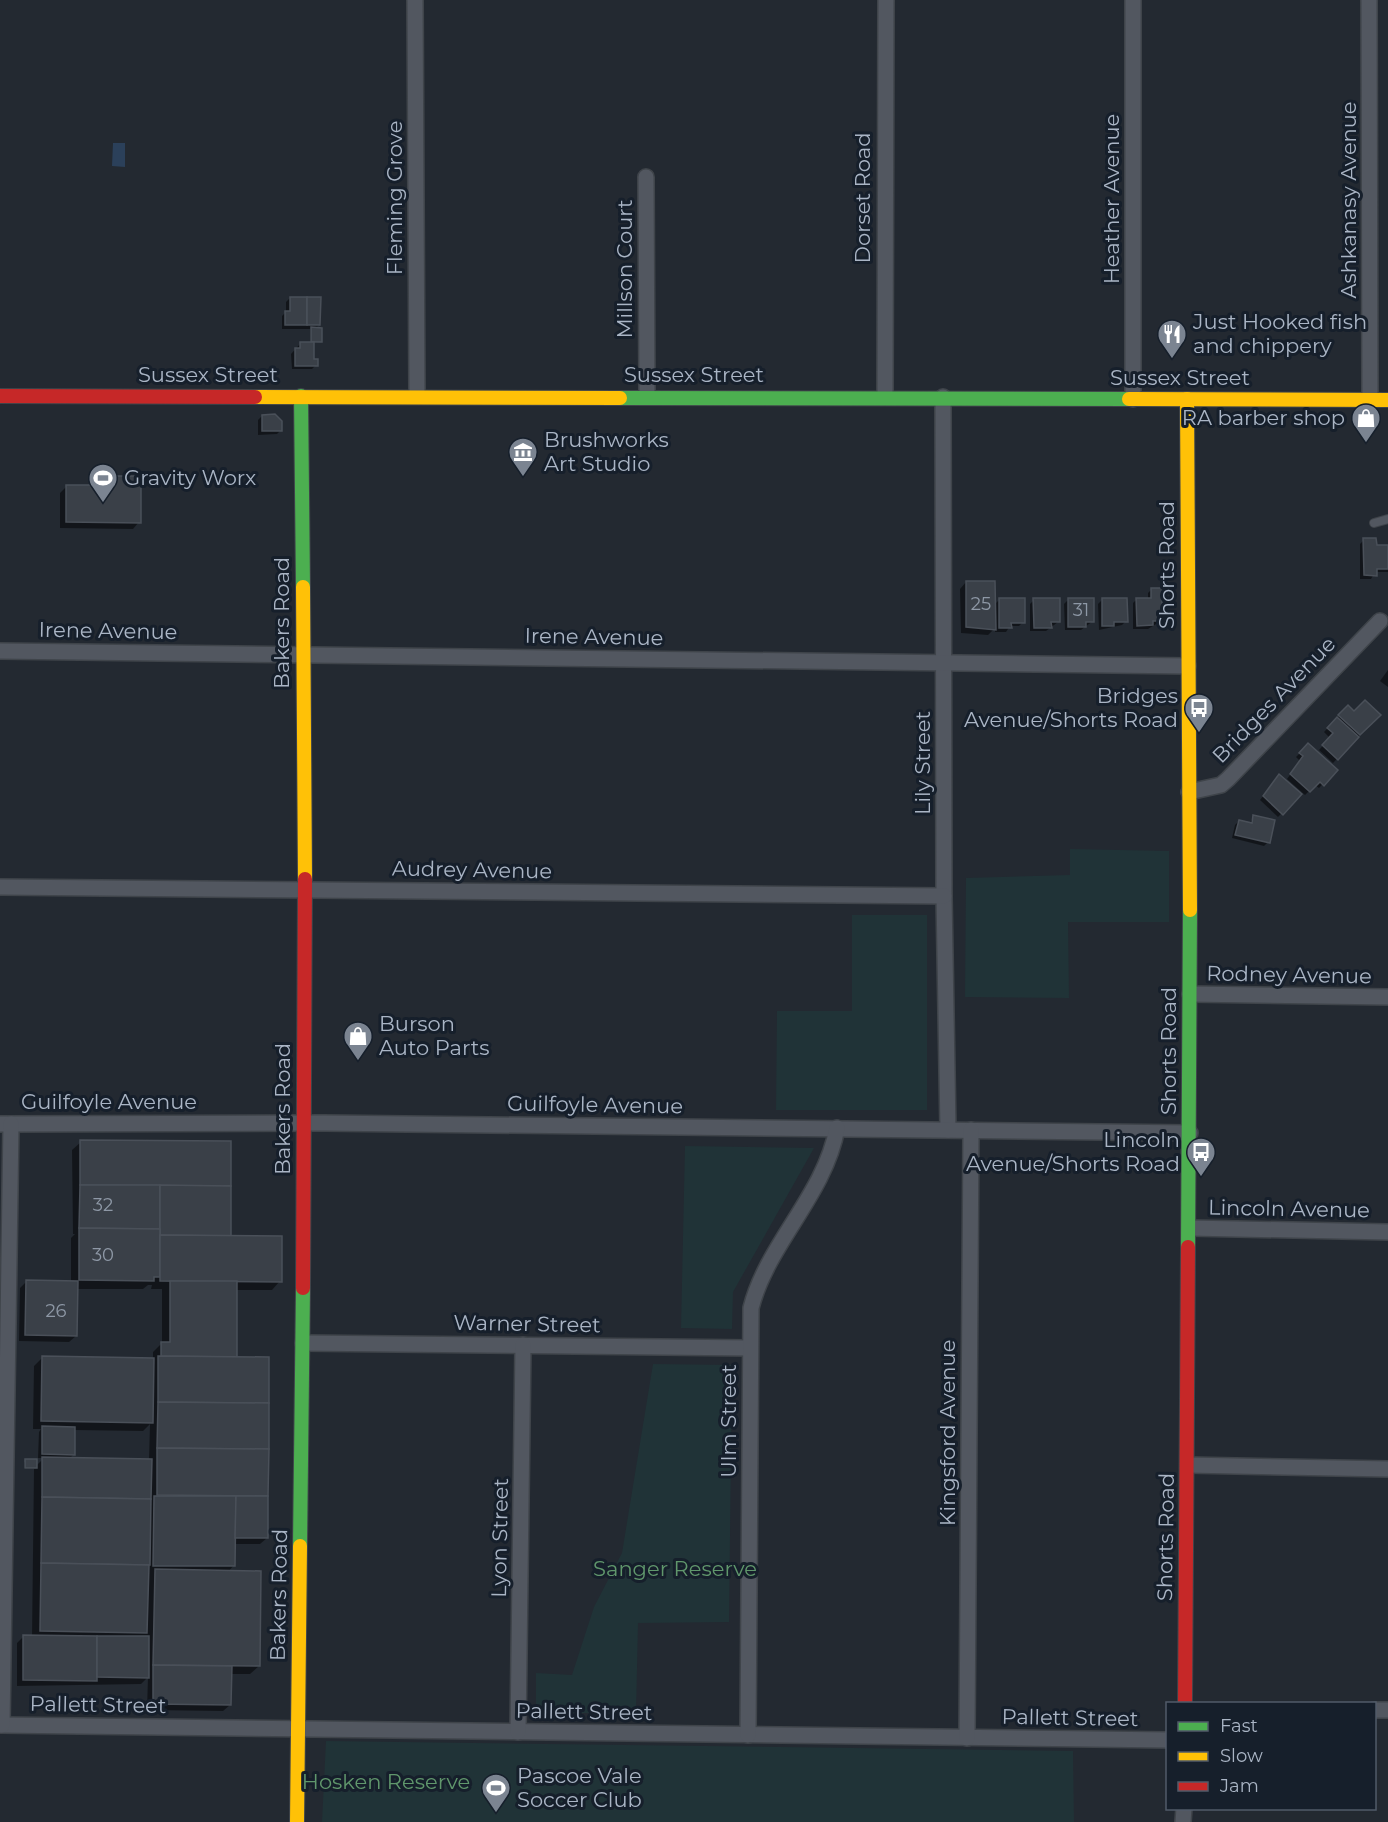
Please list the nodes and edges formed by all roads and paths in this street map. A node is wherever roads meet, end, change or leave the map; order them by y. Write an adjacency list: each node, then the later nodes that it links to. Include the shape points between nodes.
1 (416, 0): 8 (street, Fleming Grove)
2 (886, 0): 10 (street, Dorset Road)
3 (1133, 0): 12 (street, Heather Avenue)
4 (1369, 0): 14 (street, Ashkanasy Avenue)
5 (646, 177): 9 (street, Millson Court)
6 (0, 396): 7 (street, Sussex Street)
7 (301, 396): 8 (street, Sussex Street); 20 (street, Bakers Road)
8 (417, 396): 9 (street, Sussex Street)
9 (646, 396): 10 (street, Sussex Street)
10 (885, 397): 11 (street, Sussex Street)
11 (942, 397): 12 (street, Sussex Street); 21 (street, Lily Street)
12 (1133, 399): 13 (street, Sussex Street)
13 (1187, 399): 14 (street, Sussex Street); 22 (street, Shorts Road)
14 (1370, 399): 15 (street, Sussex Street)
15 (1388, 399)
16 (1388, 519): 17 (lane)
17 (1374, 523)
18 (1380, 621): 23 (street, Bridges Avenue, via 1228,779 1221,785)
19 (0, 651): 20 (street, Irene Avenue)
20 (303, 654): 21 (street, Irene Avenue); 25 (street, Bakers Road)
21 (944, 663): 22 (street, Irene Avenue); 26 (street, Lily Street)
22 (1188, 666): 23 (street, Shorts Road)
23 (1189, 792): 27 (street, Shorts Road)
24 (0, 887): 25 (street, Audrey Avenue)
25 (304, 890): 26 (street, Audrey Avenue); 29 (street, Bakers Road)
26 (944, 896): 32 (street, Lily Street)
27 (1190, 994): 28 (street, Rodney Avenue); 34 (street, Shorts Road)
28 (1388, 998)
29 (304, 1123): 30 (street, Guilfoyle Avenue); 31 (street, Guilfoyle Avenue); 37 (street, Bakers Road)
30 (6, 1124): 43 (street)
31 (837, 1128): 32 (street, Guilfoyle Avenue); 39 (street, Ulm Street, via 826,1166 754,1296)
32 (948, 1130): 33 (street, Guilfoyle Avenue)
33 (971, 1130): 34 (street, Guilfoyle Avenue); 47 (street, Kingsford Avenue)
34 (1190, 1133): 35 (street, Shorts Road)
35 (1190, 1228): 36 (street, Lincoln Avenue); 40 (street, Shorts Road)
36 (1388, 1232)
37 (303, 1343): 38 (street, Warner Street); 44 (street, Bakers Road)
38 (523, 1345): 39 (street, Warner Street); 45 (street, Lyon Street)
39 (750, 1348): 46 (street, Ulm Street)
40 (1188, 1465): 41 (street); 42 (street, Shorts Road)
41 (1388, 1469)
42 (1185, 1702)
43 (1, 1725): 44 (street, Pallett Street)
44 (298, 1729): 45 (street, Pallett Street); 49 (street, Bakers Road)
45 (518, 1732): 46 (street, Pallett Street)
46 (748, 1735): 47 (street, Pallett Street)
47 (968, 1737): 48 (street, Pallett Street)
48 (1166, 1740)
49 (297, 1822)

